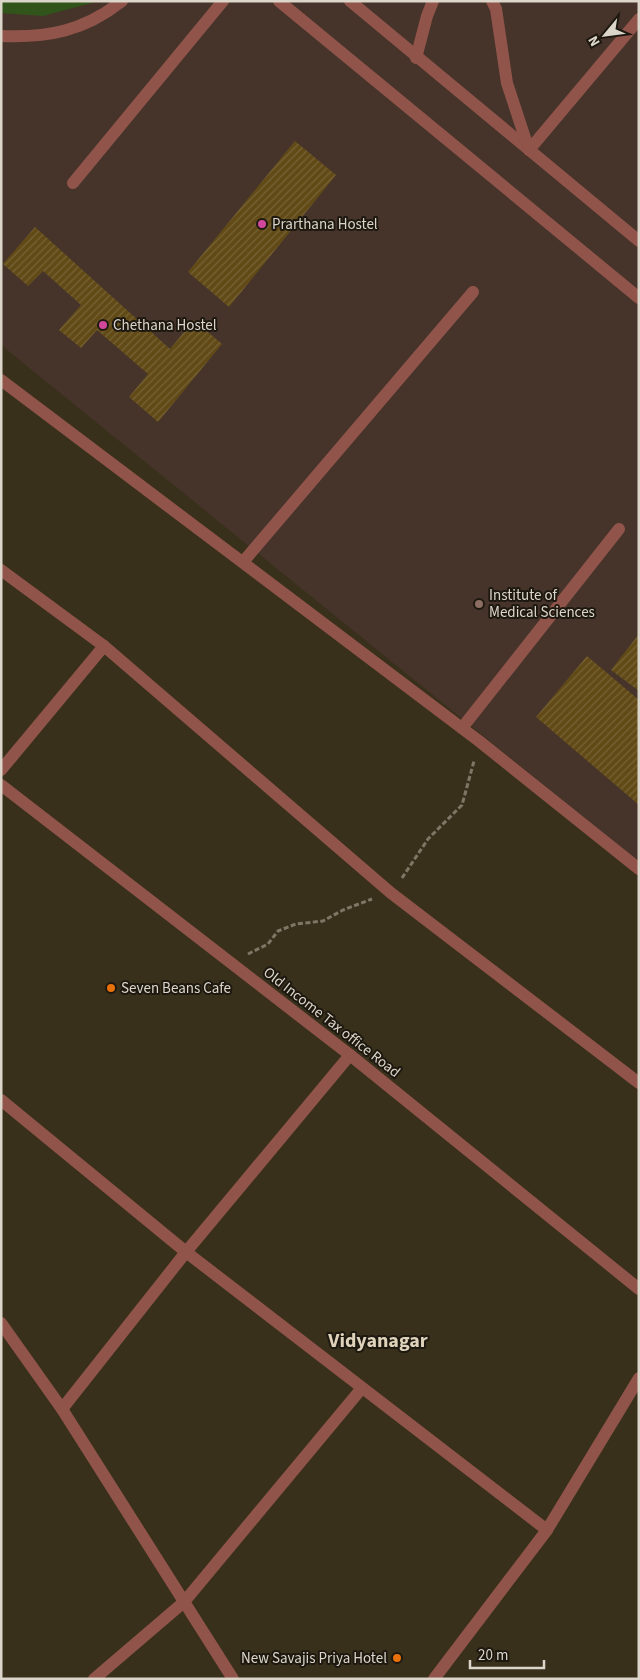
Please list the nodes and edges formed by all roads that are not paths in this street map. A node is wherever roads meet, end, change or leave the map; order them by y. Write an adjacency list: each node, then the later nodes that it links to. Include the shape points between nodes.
1 (122, 1): 8 (street, via 106,14 70,30 34,38)
2 (222, 1): 11 (street)
3 (279, 1): 14 (street)
4 (350, 1): 9 (street)
5 (433, 1): 9 (street)
6 (492, 1): 10 (street, via 507,83)
7 (639, 18): 10 (street)
8 (1, 36)
9 (416, 58): 10 (street)
10 (529, 150): 12 (street)
11 (74, 183)
12 (639, 241)
13 (473, 292): 17 (street)
14 (639, 298)
15 (1, 380): 17 (street)
16 (619, 529): 20 (street)
17 (244, 562): 20 (street)
18 (1, 570): 19 (street)
19 (104, 646): 21 (street); 25 (street, via 391,893)
20 (462, 728): 23 (street)
21 (1, 770)
22 (1, 785): 24 (street, Old Income Tax office Road)
23 (639, 868)
24 (350, 1055): 27 (street); 28 (street, Old Income Tax office Road)
25 (639, 1083)
26 (1, 1100): 27 (street)
27 (186, 1252): 31 (street); 32 (street)
28 (639, 1290)
29 (1, 1323): 32 (street)
30 (639, 1378): 33 (street)
31 (362, 1388): 33 (street); 34 (street)
32 (62, 1409): 34 (street)
33 (548, 1530): 37 (street)
34 (184, 1602): 35 (street); 36 (street)
35 (94, 1679)
36 (233, 1679)
37 (434, 1679)

